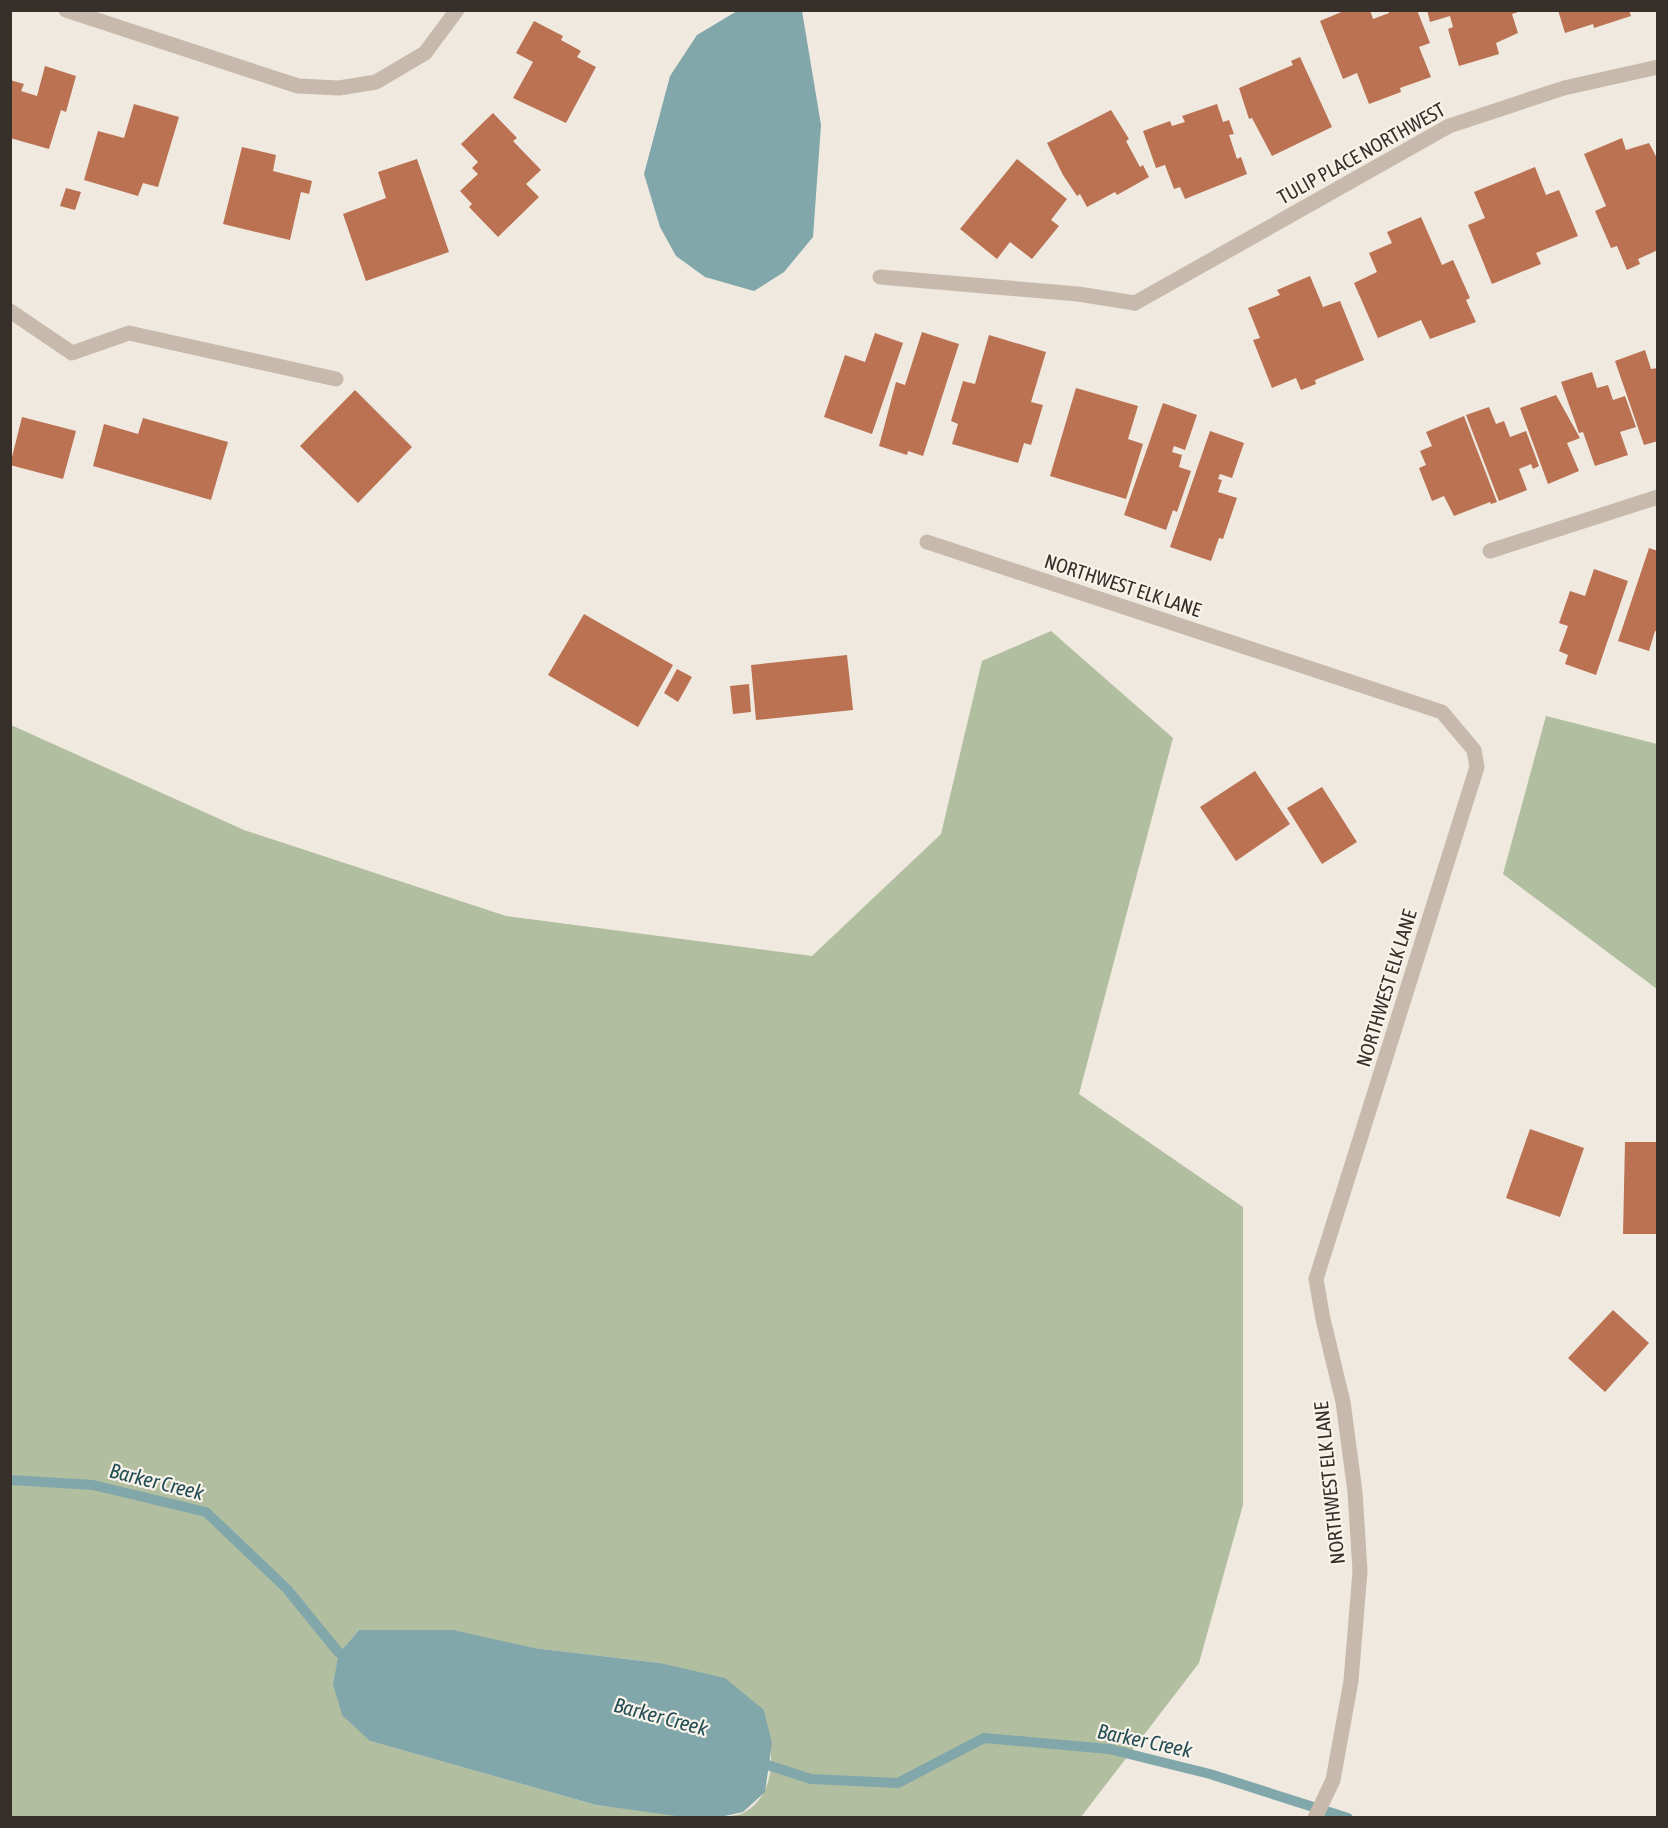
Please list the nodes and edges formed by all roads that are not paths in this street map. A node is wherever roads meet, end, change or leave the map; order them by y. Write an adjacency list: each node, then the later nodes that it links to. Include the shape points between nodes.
1 (66, 10): 2 (street, via 298,86 339,88 376,82 425,52)
2 (457, 10)
3 (1658, 67): 4 (street, TULIP PLACE NORTHWEST, via 1564,87 1449,126 1135,303 1078,294)
4 (880, 277)
5 (10, 311): 6 (street, via 72,353 129,333)
6 (336, 379)
7 (1658, 497): 9 (street)
8 (927, 542): 10 (street, NORTHWEST ELK LANE, via 1442,712 1474,750 1477,766 1316,1279 1343,1402 1360,1571 1351,1681 1333,1780)
9 (1490, 551)
10 (1315, 1818)

